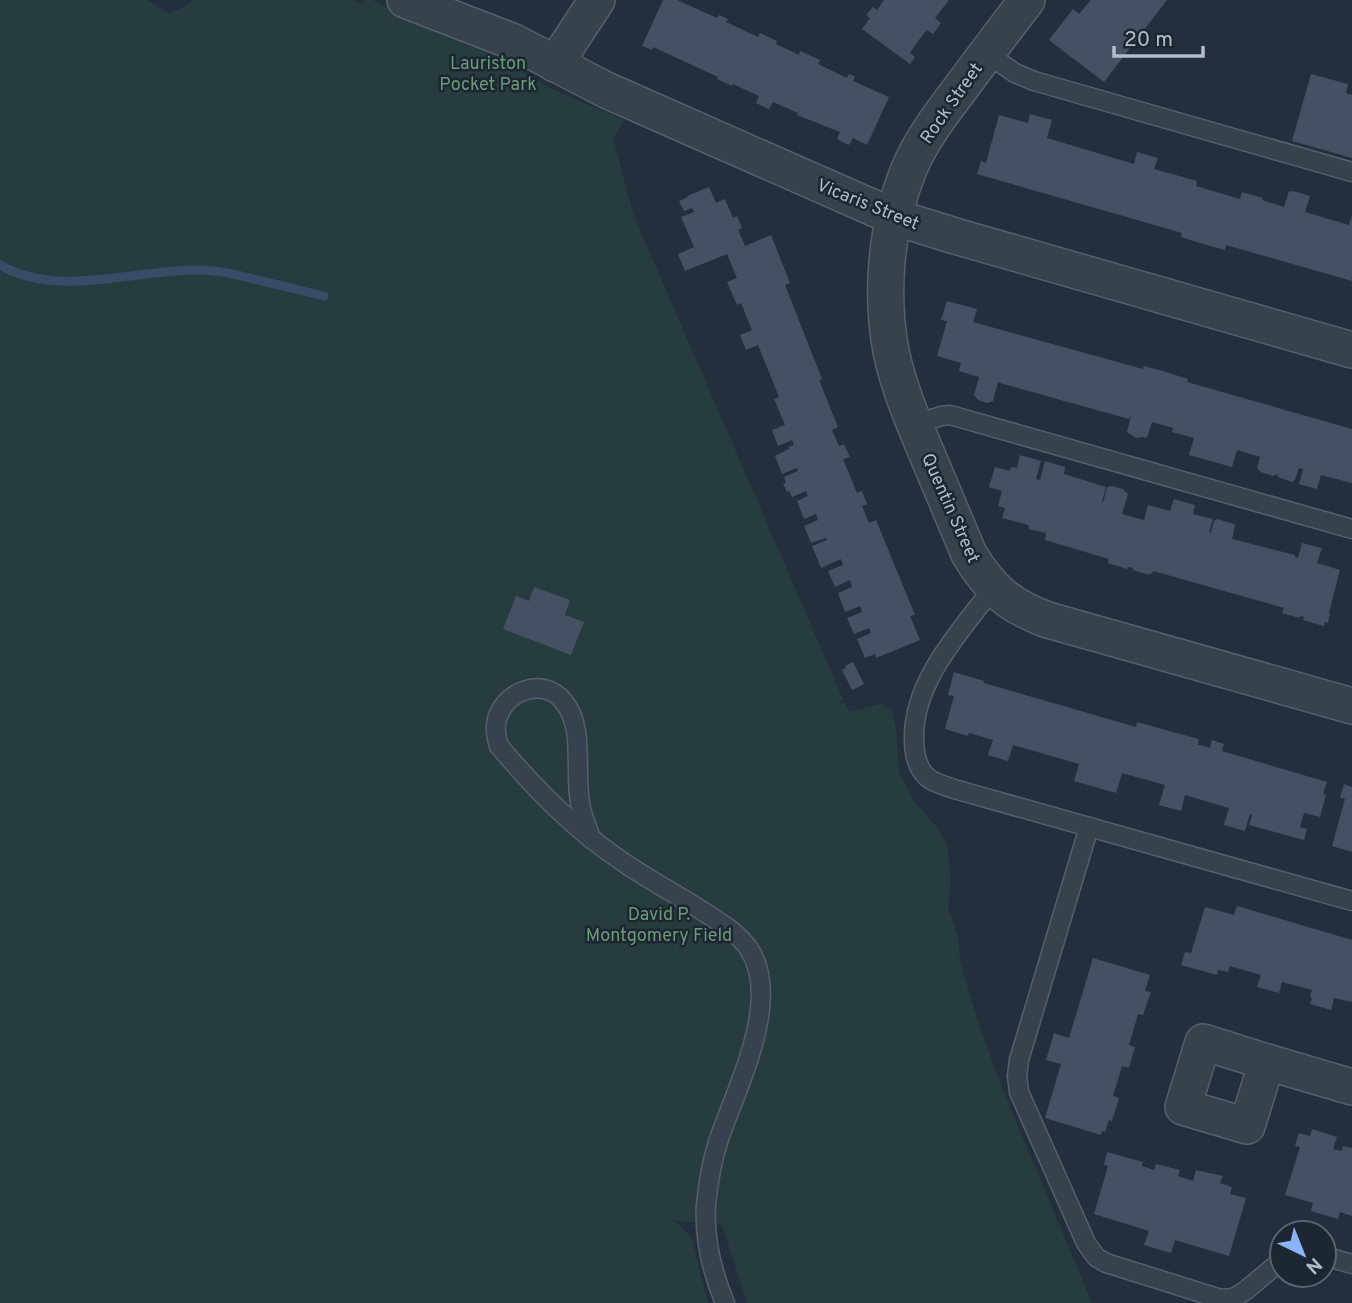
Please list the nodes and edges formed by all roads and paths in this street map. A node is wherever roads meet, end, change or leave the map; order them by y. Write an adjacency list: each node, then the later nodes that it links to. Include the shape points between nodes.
1 (405, 0): 5 (street, Vicaris Street, via 514,41)
2 (597, 0): 5 (street)
3 (1027, 0): 4 (street, Rock Street)
4 (986, 54): 6 (lane, via 1034,81); 7 (street, Rock Street, via 922,144)
5 (555, 64): 7 (street, Vicaris Street)
6 (1352, 172)
7 (894, 217): 8 (street, Vicaris Street); 9 (street, Quentin Street, via 887,313 891,351)
8 (1352, 350)
9 (915, 425): 10 (lane, via 950,415); 11 (street, Quentin Street, via 969,554)
10 (1352, 529)
11 (993, 588): 12 (street, Quentin Street, via 1026,612 1048,620); 13 (lane, via 925,687 914,728 919,765 936,783)
12 (1351, 704)
13 (1089, 827): 15 (lane); 18 (lane, via 1019,1060 1017,1076 1024,1105 1096,1257 1221,1298 1233,1298)
14 (591, 839): 14 (lane, via 581,808 575,724 563,700 552,691 528,689 509,699 498,716 499,746 555,808); 19 (lane, via 719,922 739,937 757,962 760,1016 717,1144 706,1204 707,1243)
15 (1352, 901)
16 (1267, 1062): 17 (street)
17 (1352, 1087)
18 (1268, 1272)
19 (725, 1303)

